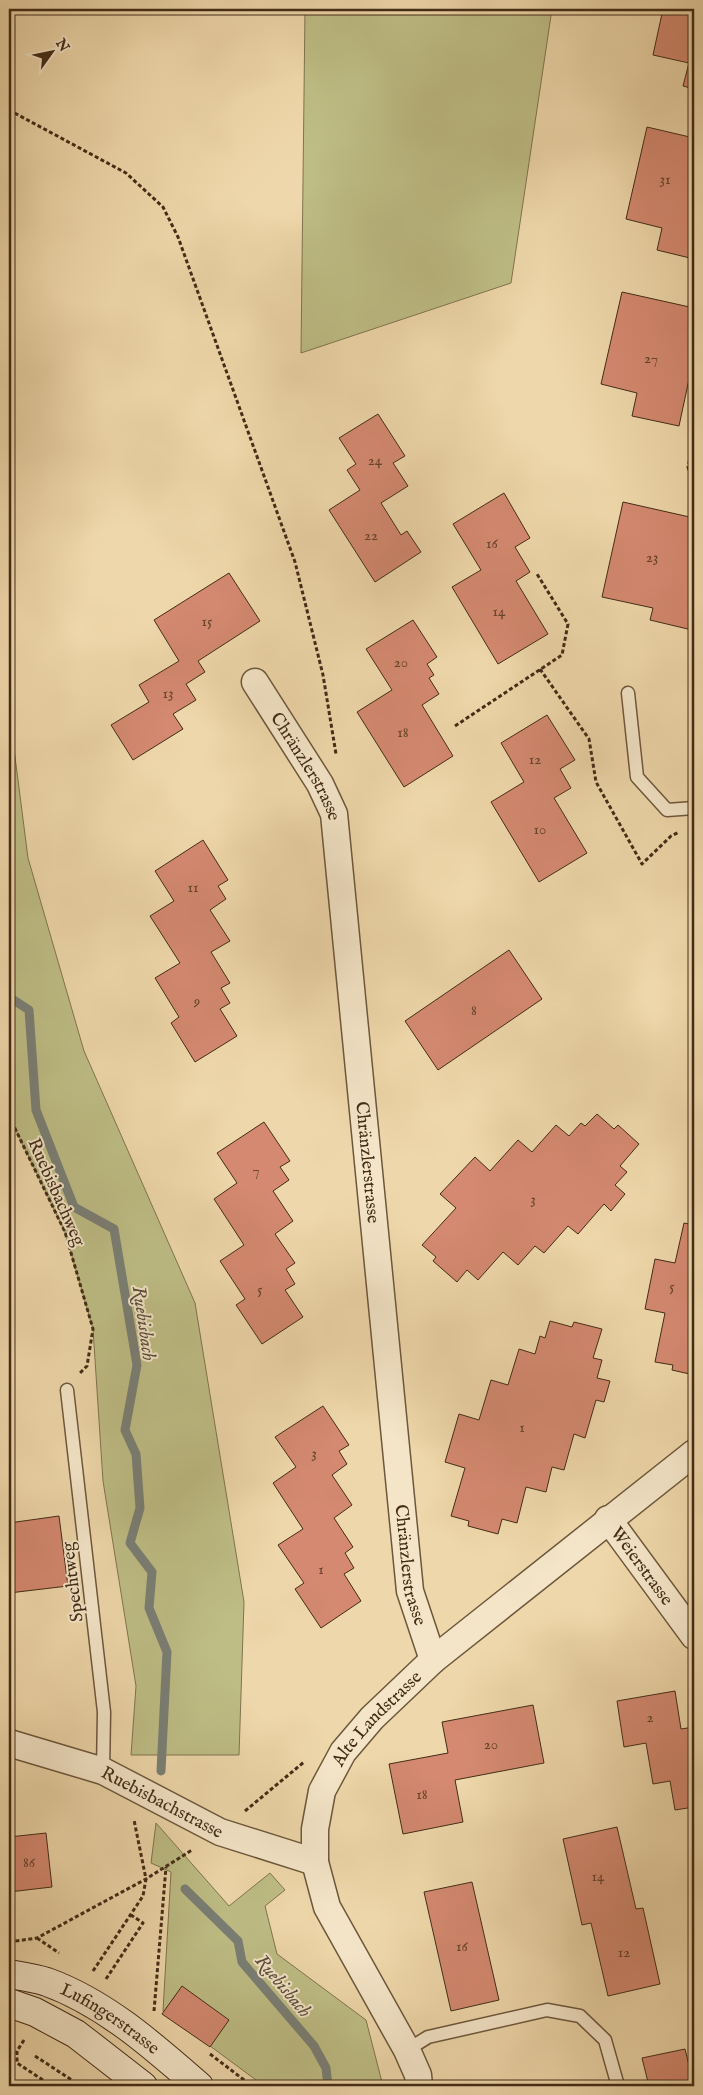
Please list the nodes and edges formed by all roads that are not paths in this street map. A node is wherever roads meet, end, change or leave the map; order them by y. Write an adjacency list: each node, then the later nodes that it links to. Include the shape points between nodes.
1 (255, 682): 8 (street, Chränzlerstrasse, via 320,784 334,814 410,1591)
2 (628, 693): 3 (lane, via 637,777 667,810)
3 (694, 808)
4 (67, 1390): 10 (lane, Spechtweg, via 104,1712)
5 (694, 1453): 6 (street, Alte Landstrasse)
6 (608, 1519): 7 (street, Weierstrasse); 8 (street, Alte Landstrasse)
7 (694, 1636)
8 (433, 1660): 11 (street, Alte Landstrasse, via 372,1718 343,1752 322,1791 315,1829)
9 (9, 1743): 10 (street, Ruebisbachstrasse)
10 (103, 1772): 11 (street, Ruebisbachstrasse, via 220,1832)
11 (315, 1862): 14 (street, Alte Landstrasse, via 327,1906)
12 (9, 1974): 16 (main road, Lufingerstrasse, via 46,1982 89,2001 143,2038)
13 (9, 2003): 15 (main road, Lufingerstrasse, via 35,2012 76,2034)
14 (407, 2050): 17 (street, Alte Landstrasse, via 418,2075); 18 (lane, via 428,2037 547,2010 580,2016 605,2040)
15 (143, 2086)
16 (199, 2086)
17 (419, 2086)
18 (618, 2086)

